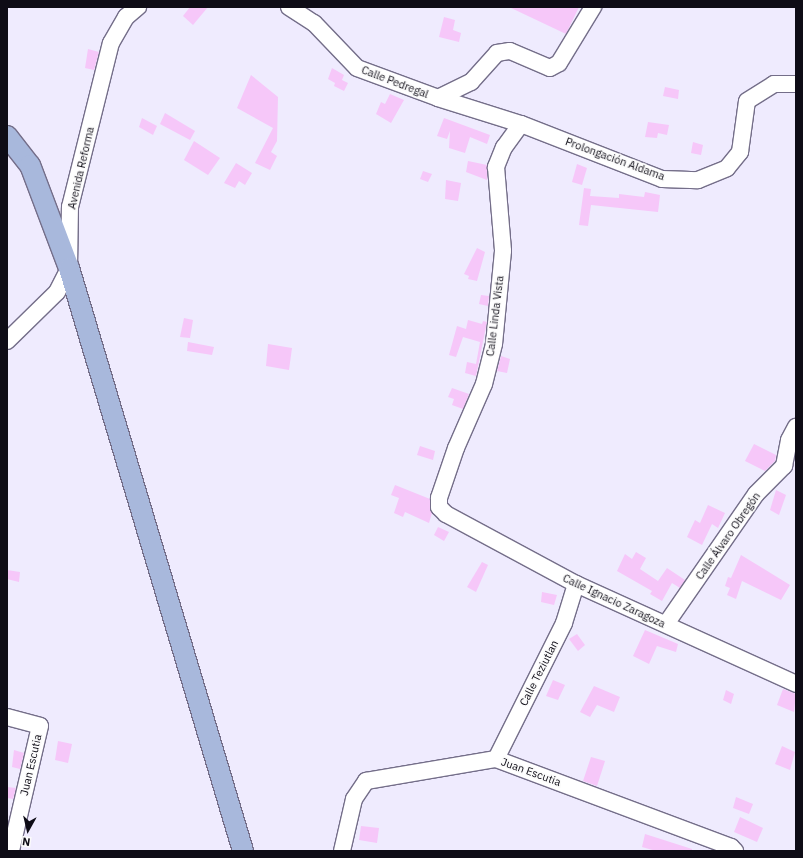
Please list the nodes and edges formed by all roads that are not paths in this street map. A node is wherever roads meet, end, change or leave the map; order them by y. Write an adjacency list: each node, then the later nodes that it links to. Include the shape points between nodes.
1 (138, 7): 8 (street, Avenida Reforma, via 126,17 111,43 70,207)
2 (289, 7): 5 (street, Calle Pedregal, via 314,23 357,68)
3 (592, 7): 5 (street, via 559,63 550,68 510,51 497,53 471,82)
4 (796, 84): 6 (street, Prolongación Aldama, via 774,84 747,101 740,152 727,168 698,180 662,180)
5 (438, 98): 6 (street, Calle Pedregal)
6 (521, 124): 11 (street, Calle Linda Vista, via 504,147 496,166 503,252 494,344 484,384 456,448 439,498)
7 (7, 136): 8 (main road, via 30,165)
8 (68, 268): 9 (street, Avenida Reforma, via 57,292); 18 (main road)
9 (7, 341)
10 (796, 427): 13 (street, Calle Álvaro Obregón, via 789,440 784,466 756,494)
11 (439, 507): 12 (street, Calle Ignacio Zaragoza, via 446,514)
12 (576, 584): 13 (street, Calle Ignacio Zaragoza); 16 (street, Calle Teziutlan, via 564,623)
13 (666, 624): 14 (street, Calle Ignacio Zaragoza)
14 (796, 684)
15 (7, 717): 17 (street, Juan Escutia, via 40,726)
16 (496, 759): 19 (street, Juan Escutia, via 366,781 354,799); 20 (street, Juan Escutia, via 731,847)
17 (11, 851)
18 (243, 851)
19 (342, 851)
20 (735, 851)

